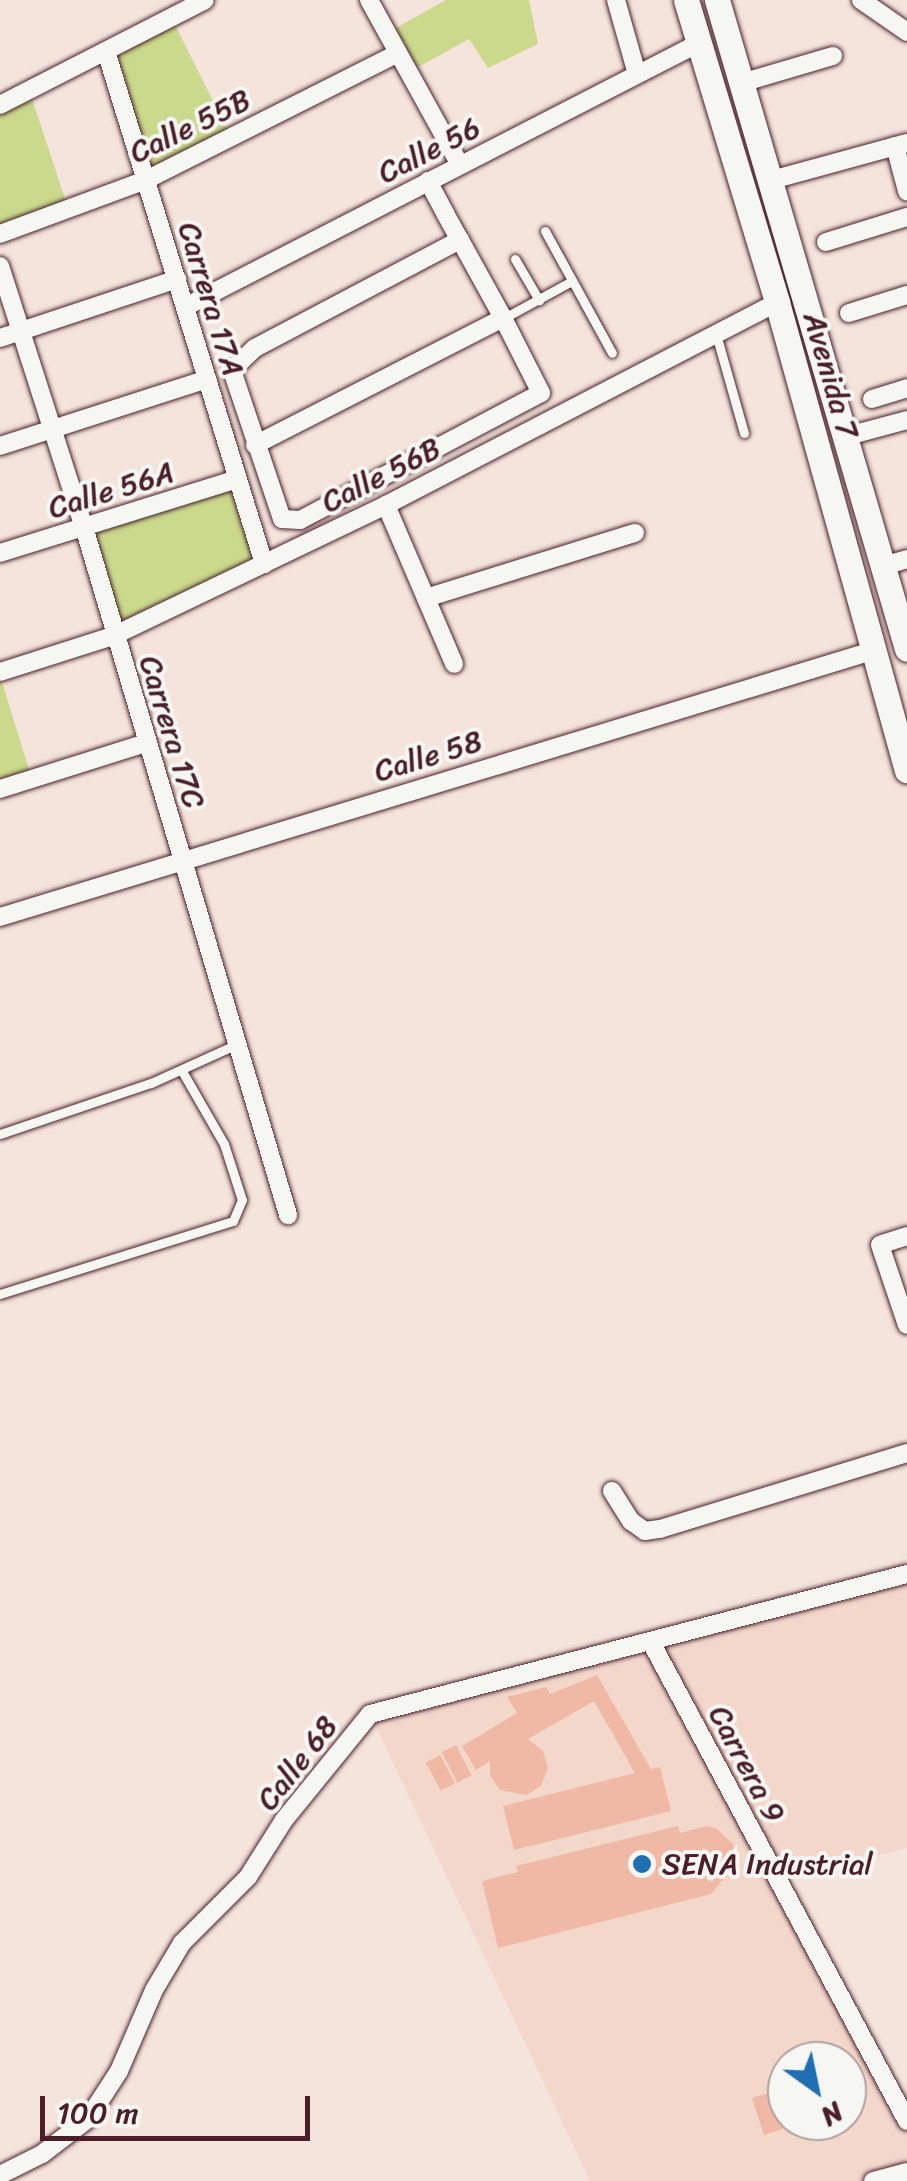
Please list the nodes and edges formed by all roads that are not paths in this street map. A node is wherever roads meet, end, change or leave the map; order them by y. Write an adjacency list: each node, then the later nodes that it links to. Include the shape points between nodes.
1 (205, 0): 9 (street)
2 (369, 0): 10 (street)
3 (616, 0): 12 (street)
4 (686, 0): 8 (main road, Avenida 7)
5 (718, 0): 13 (main road, Avenida 7)
6 (862, 0): 7 (street)
7 (907, 32)
8 (698, 42): 12 (street, Calle 56); 32 (main road, Avenida 7)
9 (106, 51): 14 (street); 17 (street, Carrera 17A)
10 (398, 53): 16 (street); 17 (street, Calle 55B)
11 (833, 56): 13 (street)
12 (637, 74): 16 (street, Calle 56)
13 (742, 82): 19 (main road, Avenida 7)
14 (0, 105)
15 (901, 145): 19 (street); 20 (street)
16 (460, 165): 18 (street, Calle 56)
17 (146, 180): 23 (street, Calle 55B); 28 (street, Carrera 17A)
18 (428, 181): 24 (street); 33 (street, Calle 56)
19 (768, 181): 46 (main road, Avenida 7)
20 (907, 190)
21 (907, 217): 25 (street)
22 (545, 231): 29 (lane)
23 (0, 234)
24 (460, 240): 35 (street); 47 (street, via 242,358 233,380)
25 (826, 242)
26 (516, 258): 31 (lane)
27 (0, 266): 36 (street, Carrera 17C)
28 (176, 279): 33 (street, Carrera 17A); 36 (street)
29 (572, 281): 31 (lane); 39 (lane)
30 (907, 295): 34 (street)
31 (539, 300): 35 (lane)
32 (777, 302): 37 (street, Calle 56B); 59 (main road, Avenida 7)
33 (185, 306): 40 (street, Carrera 17A)
34 (848, 313)
35 (503, 318): 47 (street); 47 (street, via 540,393 300,520 282,519)
36 (21, 331): 38 (street); 44 (street, Carrera 17C)
37 (715, 331): 45 (lane); 50 (street, Calle 56B)
38 (0, 338)
39 (612, 353)
40 (207, 379): 44 (street); 49 (street, Carrera 17A)
41 (907, 388): 42 (street)
42 (872, 399)
43 (907, 420): 46 (street)
44 (52, 429): 48 (street); 51 (street, Carrera 17C)
45 (744, 434)
46 (844, 437): 54 (main road, Avenida 7)
47 (255, 445)
48 (0, 446)
49 (238, 480): 51 (street, Calle 56A); 55 (street, Carrera 17A)
50 (386, 504): 55 (street, Calle 56B); 56 (street)
51 (84, 527): 53 (street, Calle 56A); 57 (street, Carrera 17C)
52 (635, 532): 56 (street)
53 (0, 553)
54 (895, 562): 58 (main road, Avenida 7)
55 (264, 564): 57 (street, Calle 56B)
56 (426, 598): 60 (street)
57 (114, 636): 61 (street, Calle 56B); 62 (street, Carrera 17C)
58 (907, 649)
59 (872, 651): 63 (main road, Avenida 7); 65 (street, Calle 58)
60 (454, 664)
61 (0, 672)
62 (146, 743): 64 (street); 65 (street, Carrera 17C)
63 (907, 770)
64 (0, 789)
65 (183, 859): 66 (street, Calle 58); 67 (street, Carrera 17C)
66 (1, 912)
67 (237, 1044): 68 (lane); 70 (street, Carrera 17C)
68 (182, 1071): 69 (lane); 72 (lane, via 224,1144 242,1200 233,1222)
69 (0, 1134)
70 (288, 1216)
71 (907, 1236): 73 (street, via 880,1245)
72 (0, 1294)
73 (907, 1324)
74 (907, 1453): 75 (street, via 645,1531)
75 (612, 1491)
76 (907, 1574): 77 (street, Calle 68)
77 (652, 1644): 78 (street, Carrera 9); 80 (street, Calle 68, via 370,1714 284,1820 248,1877 182,1943 88,2119)
78 (907, 2121)
79 (907, 2172): 81 (street)
80 (0, 2175)
81 (873, 2181)

